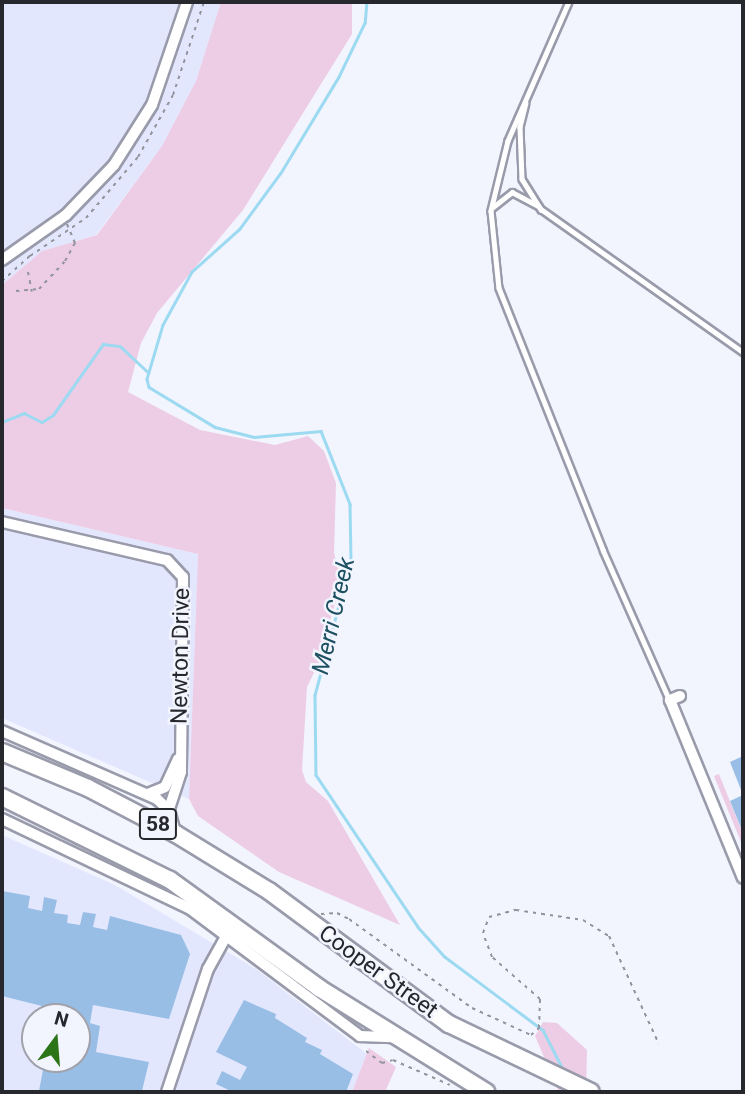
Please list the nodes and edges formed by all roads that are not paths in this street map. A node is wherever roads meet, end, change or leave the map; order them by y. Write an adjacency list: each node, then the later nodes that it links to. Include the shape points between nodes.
1 (187, 2): 6 (street, via 152,105 114,165 61,219)
2 (569, 2): 3 (lane)
3 (531, 85): 4 (lane, via 520,127 523,179); 5 (lane, via 508,141)
4 (541, 209): 5 (lane, via 512,192 499,199); 7 (lane)
5 (491, 211): 9 (lane, via 499,288 569,467)
6 (2, 260)
7 (743, 352)
8 (3, 521): 12 (street, Newton Drive, via 156,557 176,566 184,582)
9 (675, 698): 18 (street)
10 (2, 731): 13 (street)
11 (2, 752): 17 (main road, Cooper Street / 58, via 88,788)
12 (178, 758): 13 (street, Newton Drive, via 165,787); 15 (street, Newton Drive, via 179,787)
13 (148, 794): 15 (street)
14 (2, 797): 20 (main road, Cooper Street / 58, via 170,880)
15 (169, 810): 17 (street)
16 (2, 819): 19 (street, Cooper Street, via 149,886)
17 (176, 834): 23 (main road, Cooper Street / 58, via 302,917 449,1024)
18 (743, 878)
19 (227, 935): 20 (street, Cooper Street, via 360,1036); 21 (street, via 208,969)
20 (394, 1037): 22 (main road, Cooper Street / 58)
21 (167, 1092)
22 (486, 1092)
23 (591, 1092)

